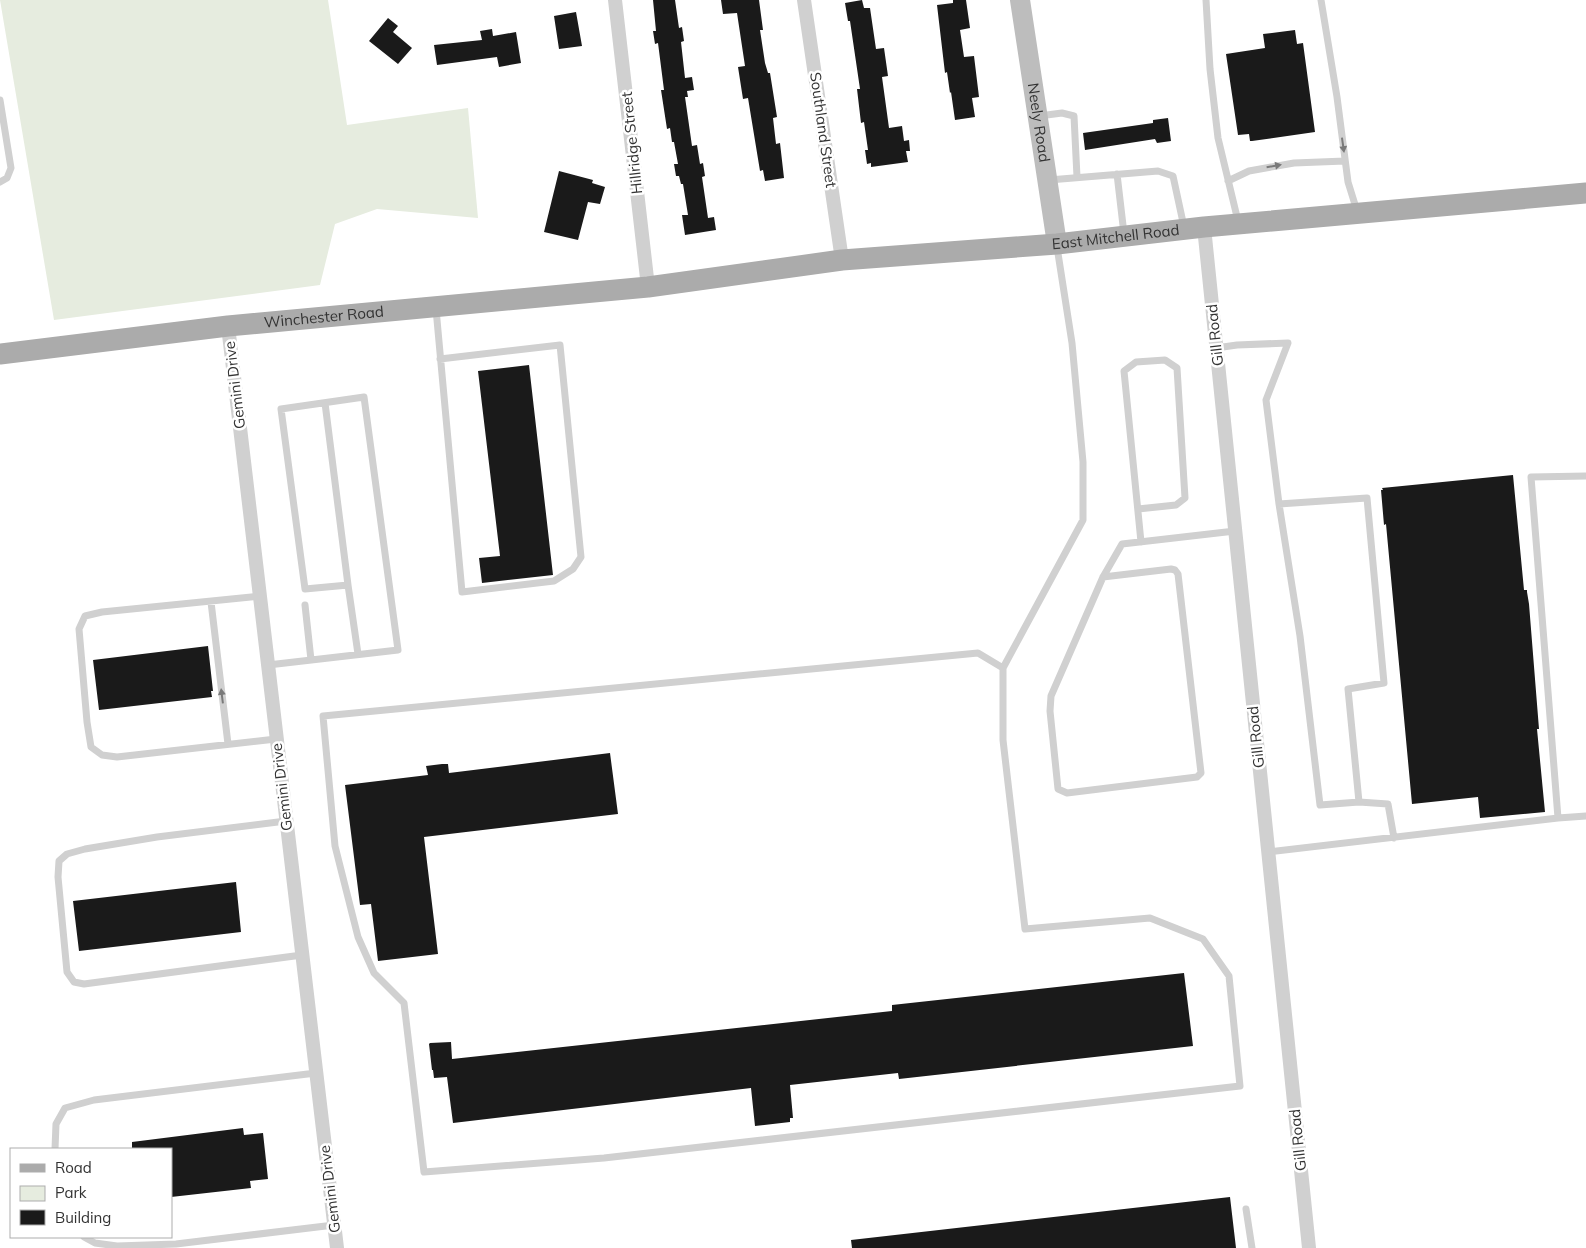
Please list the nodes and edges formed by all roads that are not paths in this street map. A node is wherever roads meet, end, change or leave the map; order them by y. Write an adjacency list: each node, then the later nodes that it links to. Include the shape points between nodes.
1 (615, 0): 21 (street, Hillridge Street)
2 (804, 0): 20 (street, Southland Street)
3 (1020, 0): 7 (street, Neely Road)
4 (1206, 0): 12 (lane, via 1218,138)
5 (1321, 0): 8 (lane, one-way to 8)
6 (0, 100): 13 (lane, via 11,168 7,178)
7 (1038, 116): 10 (lane, via 1062,113 1074,116); 11 (street, Neely Road)
8 (1345, 162): 12 (lane, one-way to 8, via 1249,171 1294,163); 15 (lane)
9 (1117, 174): 10 (lane); 17 (lane, via 1158,171 1172,176); 18 (lane)
10 (1077, 177): 11 (lane)
11 (1047, 180): 19 (street, Neely Road)
12 (1228, 181): 16 (lane)
13 (0, 182)
14 (1586, 193): 15 (main road, East Mitchell Road)
15 (1358, 213): 16 (main road, East Mitchell Road)
16 (1238, 224): 17 (main road, East Mitchell Road)
17 (1194, 228): 18 (main road, East Mitchell Road); 24 (street, Gill Road)
18 (1124, 236): 19 (main road, East Mitchell Road)
19 (1057, 244): 20 (main road, East Mitchell Road); 41 (lane, via 1074,363 1083,462 1083,520)
20 (842, 260): 21 (main road, East Mitchell Road)
21 (648, 287): 22 (main road, Winchester Road)
22 (435, 307): 23 (main road, Winchester Road); 26 (lane)
23 (228, 326): 25 (main road, Winchester Road); 35 (street, Gemini Drive)
24 (1216, 348): 29 (lane, via 1288,343 1266,400); 31 (street, Gill Road)
25 (0, 354)
26 (440, 359): 26 (lane, via 560,345 581,557 573,569 554,580 462,592)
27 (325, 403): 34 (lane); 34 (lane, via 281,409 305,589); 38 (lane, via 364,397 397,640 398,650)
28 (1586, 476): 46 (lane, via 1531,477)
29 (1279, 504): 44 (lane, via 1300,636 1320,805); 44 (lane, via 1367,498 1384,683 1348,689)
30 (1138, 509): 30 (lane, via 1124,371 1136,362 1166,360 1177,368 1185,498 1176,505); 32 (lane)
31 (1235, 531): 32 (lane); 49 (street, Gill Road)
32 (1141, 542): 33 (lane, via 1122,544)
33 (1103, 577): 33 (lane, via 1051,696 1058,789 1066,792 1197,777 1201,773 1178,574 1171,569)
34 (348, 584): 38 (lane)
35 (260, 596): 36 (lane); 40 (street, Gemini Drive)
36 (211, 602): 43 (lane, one-way to 36); 43 (lane, via 86,616 79,629 87,722 91,747 102,755 117,757)
37 (305, 605): 39 (lane)
38 (358, 654): 39 (lane)
39 (311, 660): 40 (lane)
40 (268, 665): 42 (street, Gemini Drive)
41 (1004, 668): 41 (lane, via 1003,740 1025,929 1150,918 1203,939 1229,976 1240,1086 624,1156 424,1172 404,1003 374,973 358,937 335,846 323,716 978,653)
42 (276, 739): 43 (lane); 47 (street, Gemini Drive)
43 (228, 744)
44 (1359, 802): 48 (lane, via 1388,804)
45 (1586, 816): 46 (lane)
46 (1558, 818): 48 (lane)
47 (286, 821): 50 (street, Gemini Drive); 50 (lane, via 157,837 67,854 59,861 58,877 67,972 74,982 84,984)
48 (1394, 838): 49 (lane)
49 (1268, 852): 58 (street, Gill Road)
50 (302, 955): 51 (street, Gemini Drive)
51 (316, 1073): 52 (lane, via 94,1100 65,1108 56,1124); 54 (street, Gemini Drive)
52 (55, 1148)
53 (1246, 1209): 57 (lane)
54 (334, 1225): 55 (lane, via 176,1244 117,1246); 56 (street, Gemini Drive)
55 (86, 1238)
56 (337, 1248)
57 (1252, 1248)
58 (1309, 1248)

